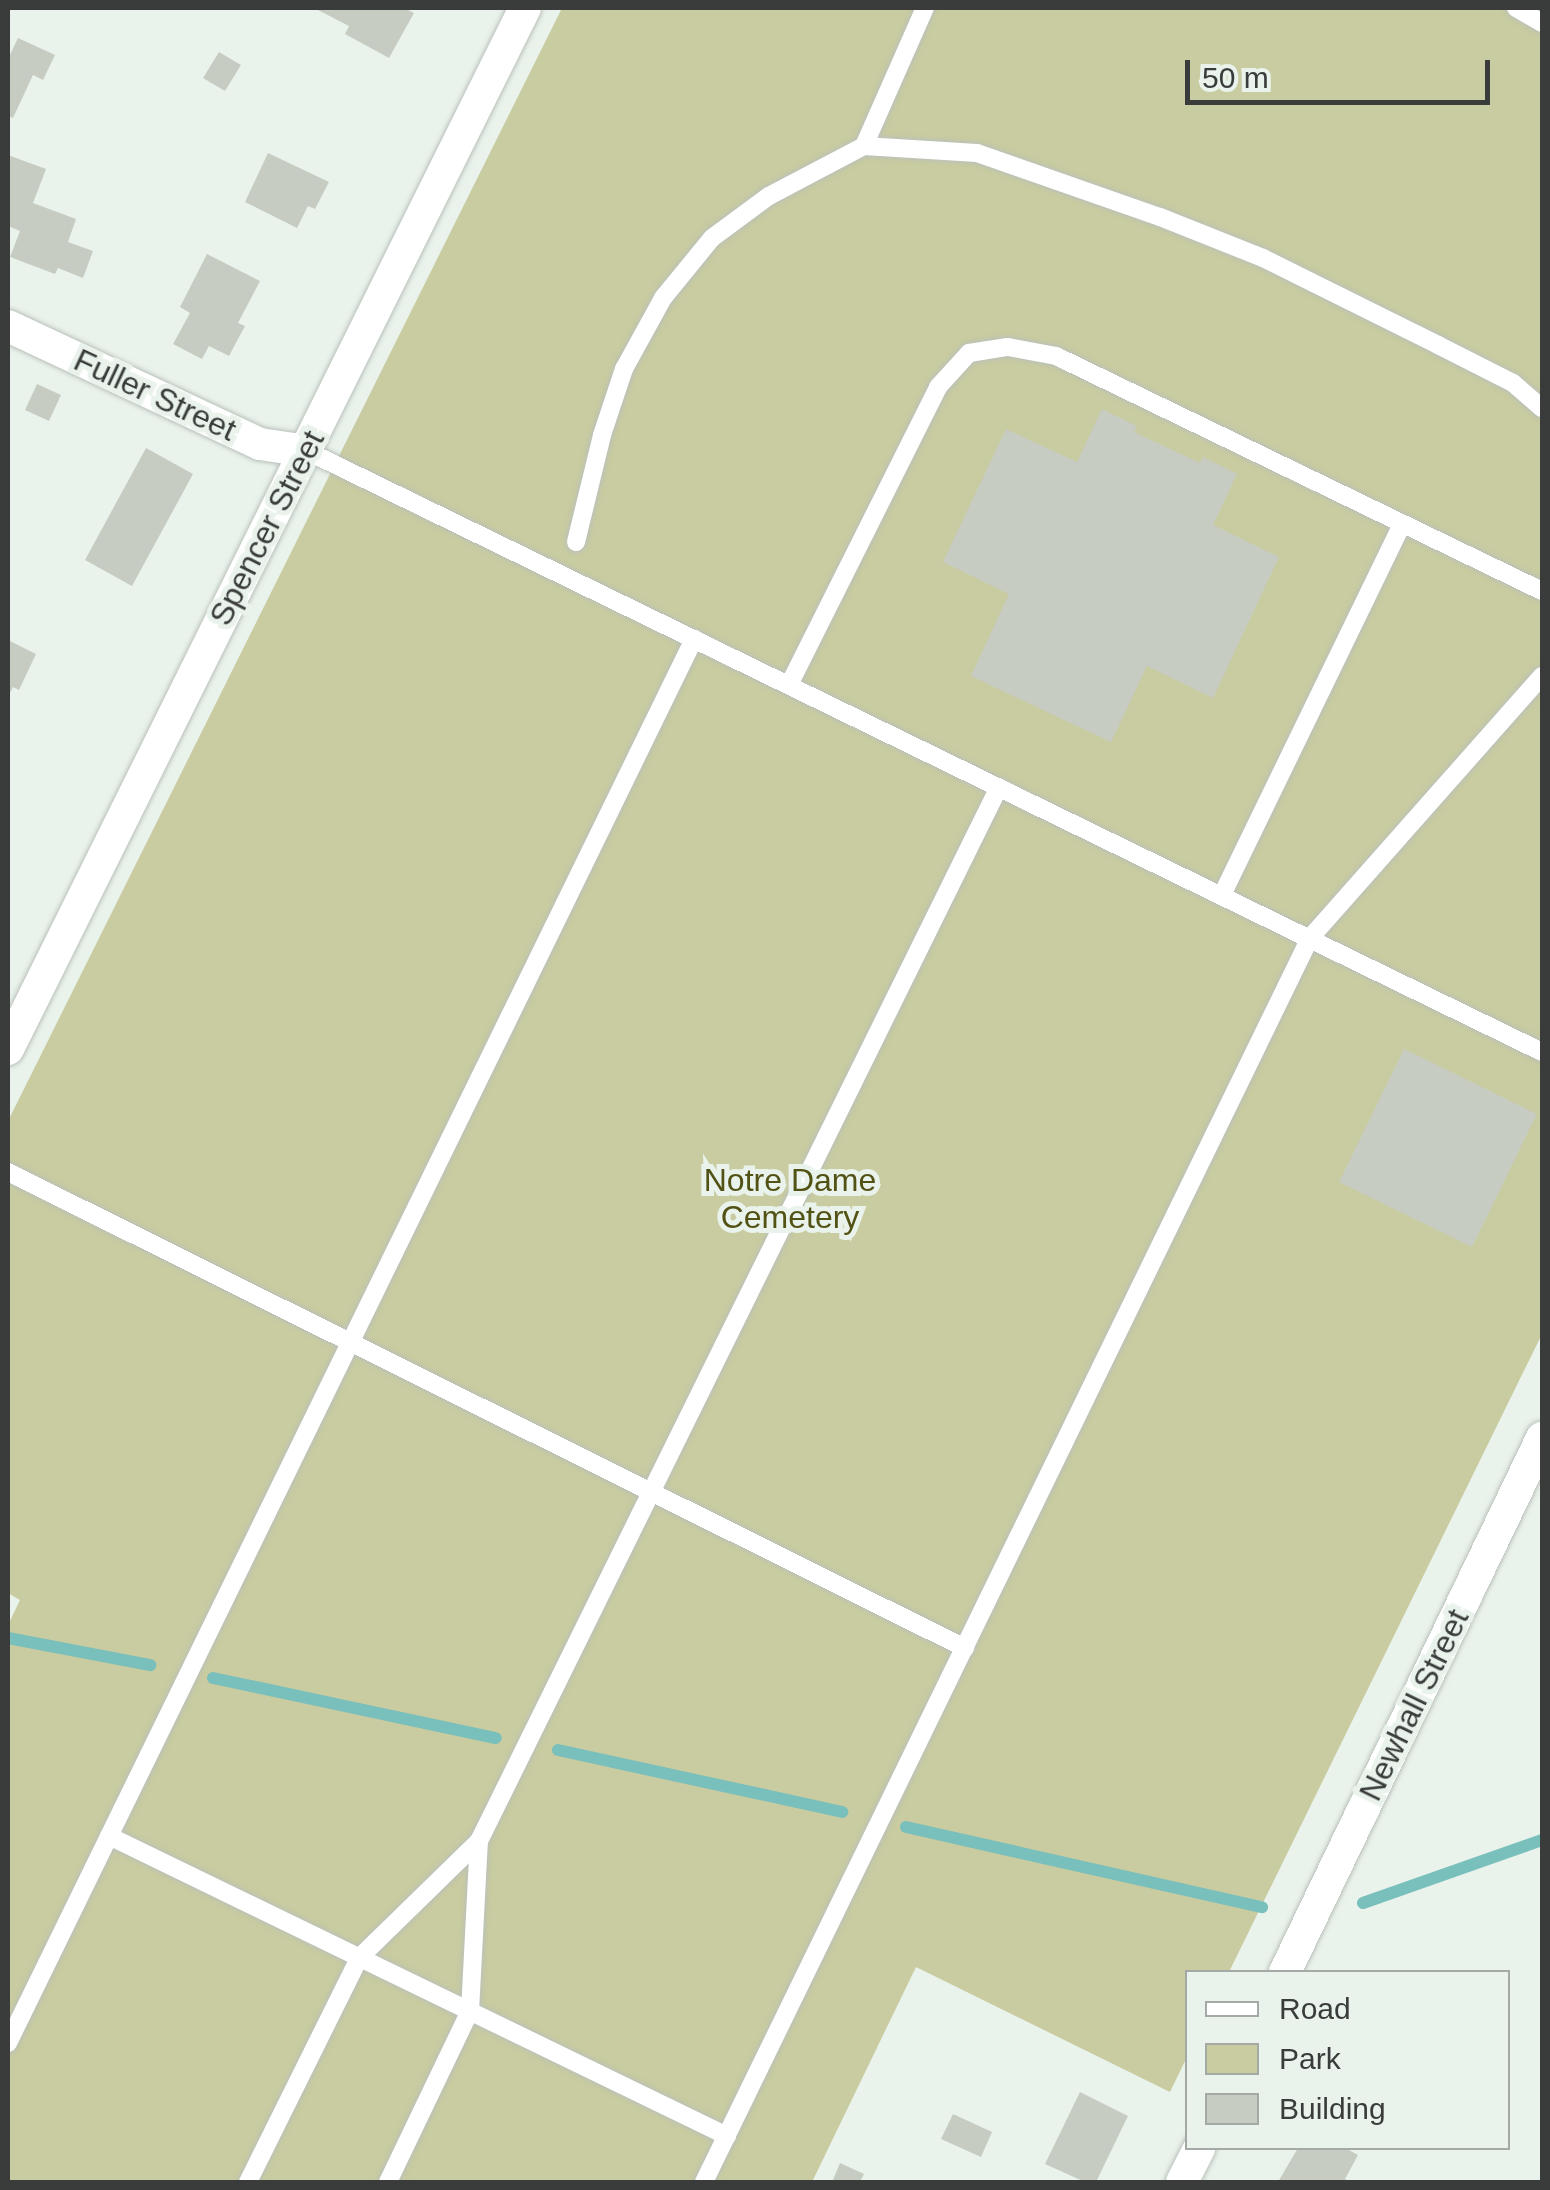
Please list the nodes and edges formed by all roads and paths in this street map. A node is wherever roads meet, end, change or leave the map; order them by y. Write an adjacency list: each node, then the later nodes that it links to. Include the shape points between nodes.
1 (525, 8): 8 (street, Spencer Street)
2 (924, 8): 5 (lane)
3 (1516, 8): 4 (lane)
4 (1542, 23)
5 (864, 146): 7 (lane, via 976,153 1160,216 1438,345 1512,383); 10 (lane, via 769,196 712,238 663,298 624,369)
6 (8, 326): 8 (street, Fuller Street, via 260,444)
7 (1542, 408)
8 (307, 450): 12 (lane); 18 (street, Spencer Street)
9 (1402, 525): 11 (lane); 14 (lane, via 1056,356 1008,347 969,353 938,387); 16 (lane)
10 (576, 542)
11 (1542, 591)
12 (694, 639): 14 (lane); 21 (lane)
13 (1542, 676): 17 (lane)
14 (790, 685): 15 (lane)
15 (999, 787): 16 (lane); 23 (lane)
16 (1222, 895): 17 (lane)
17 (1310, 938): 19 (lane); 24 (lane)
18 (8, 1049)
19 (1542, 1052)
20 (8, 1172): 21 (lane)
21 (351, 1343): 23 (lane); 25 (lane)
22 (1542, 1438): 28 (street, Newhall Street)
23 (654, 1493): 24 (lane); 26 (lane)
24 (965, 1648): 31 (lane)
25 (109, 1836): 27 (lane); 30 (lane)
26 (480, 1840): 27 (lane); 29 (lane)
27 (359, 1958): 29 (lane); 33 (lane)
28 (1286, 1970)
29 (470, 2011): 31 (lane); 34 (lane)
30 (8, 2042)
31 (726, 2136): 35 (lane)
32 (1198, 2150): 36 (street)
33 (248, 2182)
34 (388, 2182)
35 (704, 2182)
36 (1182, 2182)

